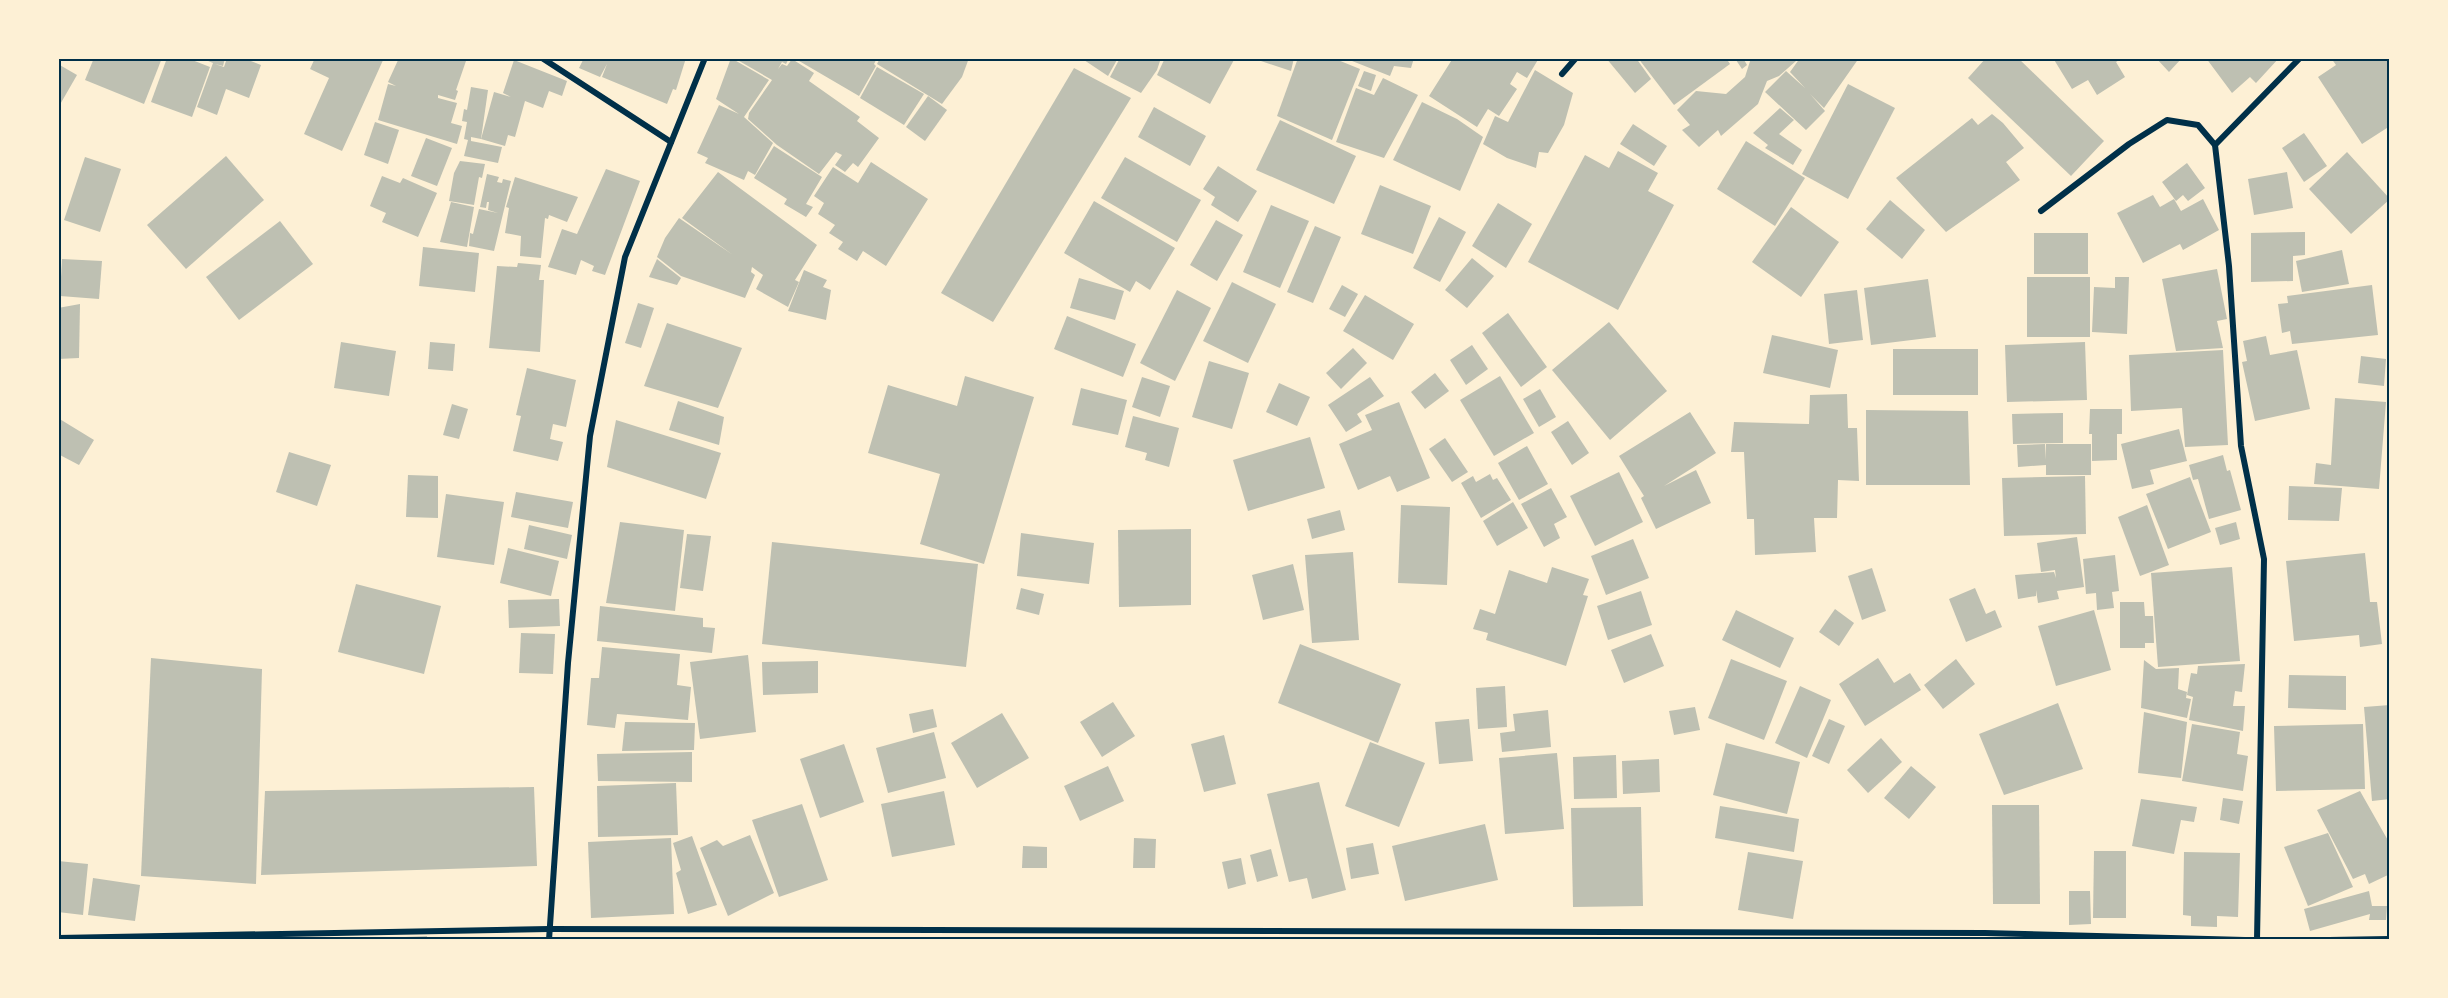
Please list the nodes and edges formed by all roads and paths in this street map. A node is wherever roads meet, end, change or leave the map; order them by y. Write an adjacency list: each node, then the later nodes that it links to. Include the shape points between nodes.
1 (543, 58): 6 (street)
2 (705, 58): 6 (street)
3 (1576, 58): 5 (street)
4 (2299, 59): 7 (street)
5 (1562, 74)
6 (671, 142): 9 (street, via 625,257 590,436 568,663)
7 (2215, 145): 8 (street, via 2198,125 2167,120); 16 (street, via 2229,266 2241,446 2264,559)
8 (2041, 211)
9 (549, 929): 10 (street); 12 (street); 13 (street)
10 (1135, 931): 11 (street); 14 (street)
11 (1985, 936): 15 (street)
12 (58, 938)
13 (549, 939)
14 (1135, 939)
15 (2245, 939)
16 (2257, 939)
17 (2329, 939): 18 (street)
18 (2390, 939)

